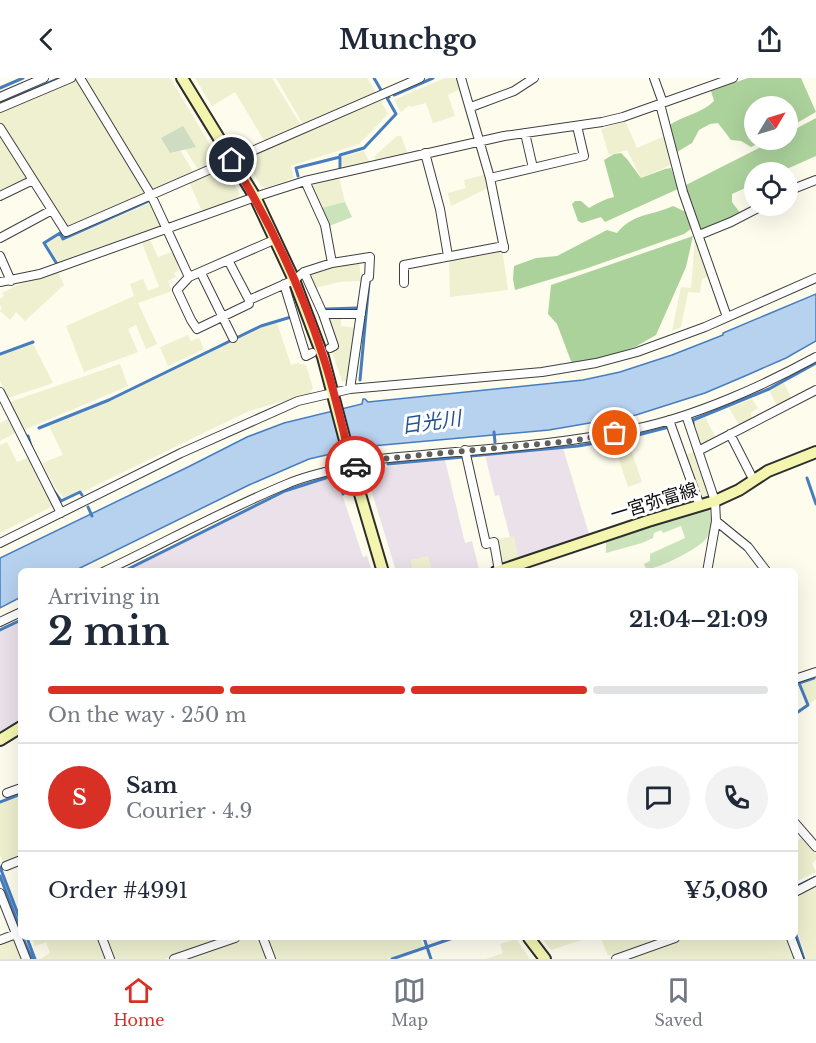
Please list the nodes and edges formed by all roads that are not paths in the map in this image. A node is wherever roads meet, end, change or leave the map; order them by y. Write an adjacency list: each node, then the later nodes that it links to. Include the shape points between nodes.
1 (44, 78): 10 (street)
2 (71, 78): 13 (street)
3 (80, 78): 26 (street)
4 (182, 78): 19 (main road)
5 (420, 78): 19 (street)
6 (461, 78): 12 (street)
7 (534, 78): 12 (street, via 514,91)
8 (654, 78): 11 (street)
9 (733, 78): 11 (street)
10 (0, 97)
11 (661, 103): 14 (street, via 623,117); 32 (street, via 681,185)
12 (471, 107): 17 (street)
13 (0, 108)
14 (577, 126): 16 (street); 20 (street, via 584,156)
15 (0, 128): 22 (street)
16 (525, 133): 17 (street); 20 (street)
17 (480, 141): 18 (street); 21 (street)
18 (425, 153): 24 (street); 36 (street)
19 (232, 160): 26 (street); 28 (main road)
20 (533, 168): 21 (street)
21 (490, 178): 36 (street, via 504,247)
22 (33, 180): 27 (street); 29 (street)
23 (816, 180): 25 (street)
24 (305, 181): 28 (street); 38 (street, via 325,225)
25 (798, 187)
26 (151, 195): 29 (street, via 66,232); 31 (street)
27 (0, 196)
28 (255, 197): 31 (street); 34 (main road)
29 (52, 210): 33 (street)
30 (744, 215): 32 (street)
31 (168, 230): 41 (street); 43 (street)
32 (699, 235): 51 (street)
33 (0, 238)
34 (276, 239): 37 (street); 45 (main road)
35 (0, 256): 43 (street)
36 (448, 256): 46 (street, via 404,265)
37 (228, 260): 40 (street); 47 (street)
38 (332, 263): 39 (street); 49 (street, via 370,258)
39 (304, 272): 45 (street); 48 (street)
40 (201, 273): 41 (street); 50 (street)
41 (189, 277): 50 (street, via 177,290 197,329)
42 (816, 278): 51 (street)
43 (11, 281): 44 (street)
44 (0, 282)
45 (289, 282): 47 (street); 54 (street, via 306,356); 59 (main road, via 324,357)
46 (404, 283)
47 (249, 300): 50 (street, via 249,304)
48 (323, 314): 49 (street); 53 (street, via 334,346)
49 (361, 314): 56 (street)
50 (223, 317): 52 (street)
51 (727, 317): 56 (street, via 637,352 596,363 542,372)
52 (233, 338)
53 (330, 348)
54 (312, 353)
55 (816, 357): 60 (street)
56 (350, 389): 59 (street)
57 (816, 390): 62 (street)
58 (0, 392): 70 (street)
59 (334, 395): 66 (main road); 70 (street, via 298,401 249,422)
60 (686, 415): 61 (street); 64 (street)
61 (669, 420): 63 (street, via 572,441); 69 (street)
62 (730, 434): 64 (street); 67 (street)
63 (465, 450): 66 (street); 75 (street, via 486,544 494,542)
64 (698, 451): 68 (street)
65 (816, 452): 67 (main road, 一宮弥富線)
66 (352, 465): 73 (street, via 289,483); 74 (main road)
67 (753, 479): 68 (main road, 一宮弥富線)
68 (715, 501): 69 (main road, 一宮弥富線); 71 (street)
69 (700, 506): 76 (main road, 一宮弥富線, via 648,520)
70 (61, 513): 72 (street)
71 (716, 521): 77 (street); 78 (street, via 748,547)
72 (0, 543)
73 (111, 568)
74 (382, 568)
75 (498, 568)
76 (520, 568)
77 (708, 568)
78 (764, 568)
79 (18, 613): 80 (street)
80 (0, 622)
81 (816, 672): 82 (street)
82 (798, 678)
83 (18, 729): 84 (main road)
84 (0, 740)
85 (18, 789): 86 (street)
86 (7, 793)
87 (798, 826): 88 (street)
88 (816, 847)
89 (18, 861): 90 (street)
90 (6, 866)
91 (816, 882): 92 (street)
92 (798, 891)
93 (0, 893): 94 (street)
94 (16, 933): 95 (street); 96 (street)
95 (18, 938)
96 (0, 940)
97 (19, 940): 104 (street)
98 (103, 940): 105 (street)
99 (229, 940): 106 (street)
100 (264, 940): 107 (street)
101 (530, 940): 108 (main road)
102 (669, 940): 109 (street)
103 (792, 940): 110 (street)
104 (26, 959)
105 (110, 959)
106 (174, 959)
107 (271, 959)
108 (544, 959)
109 (616, 959)
110 (798, 959)

